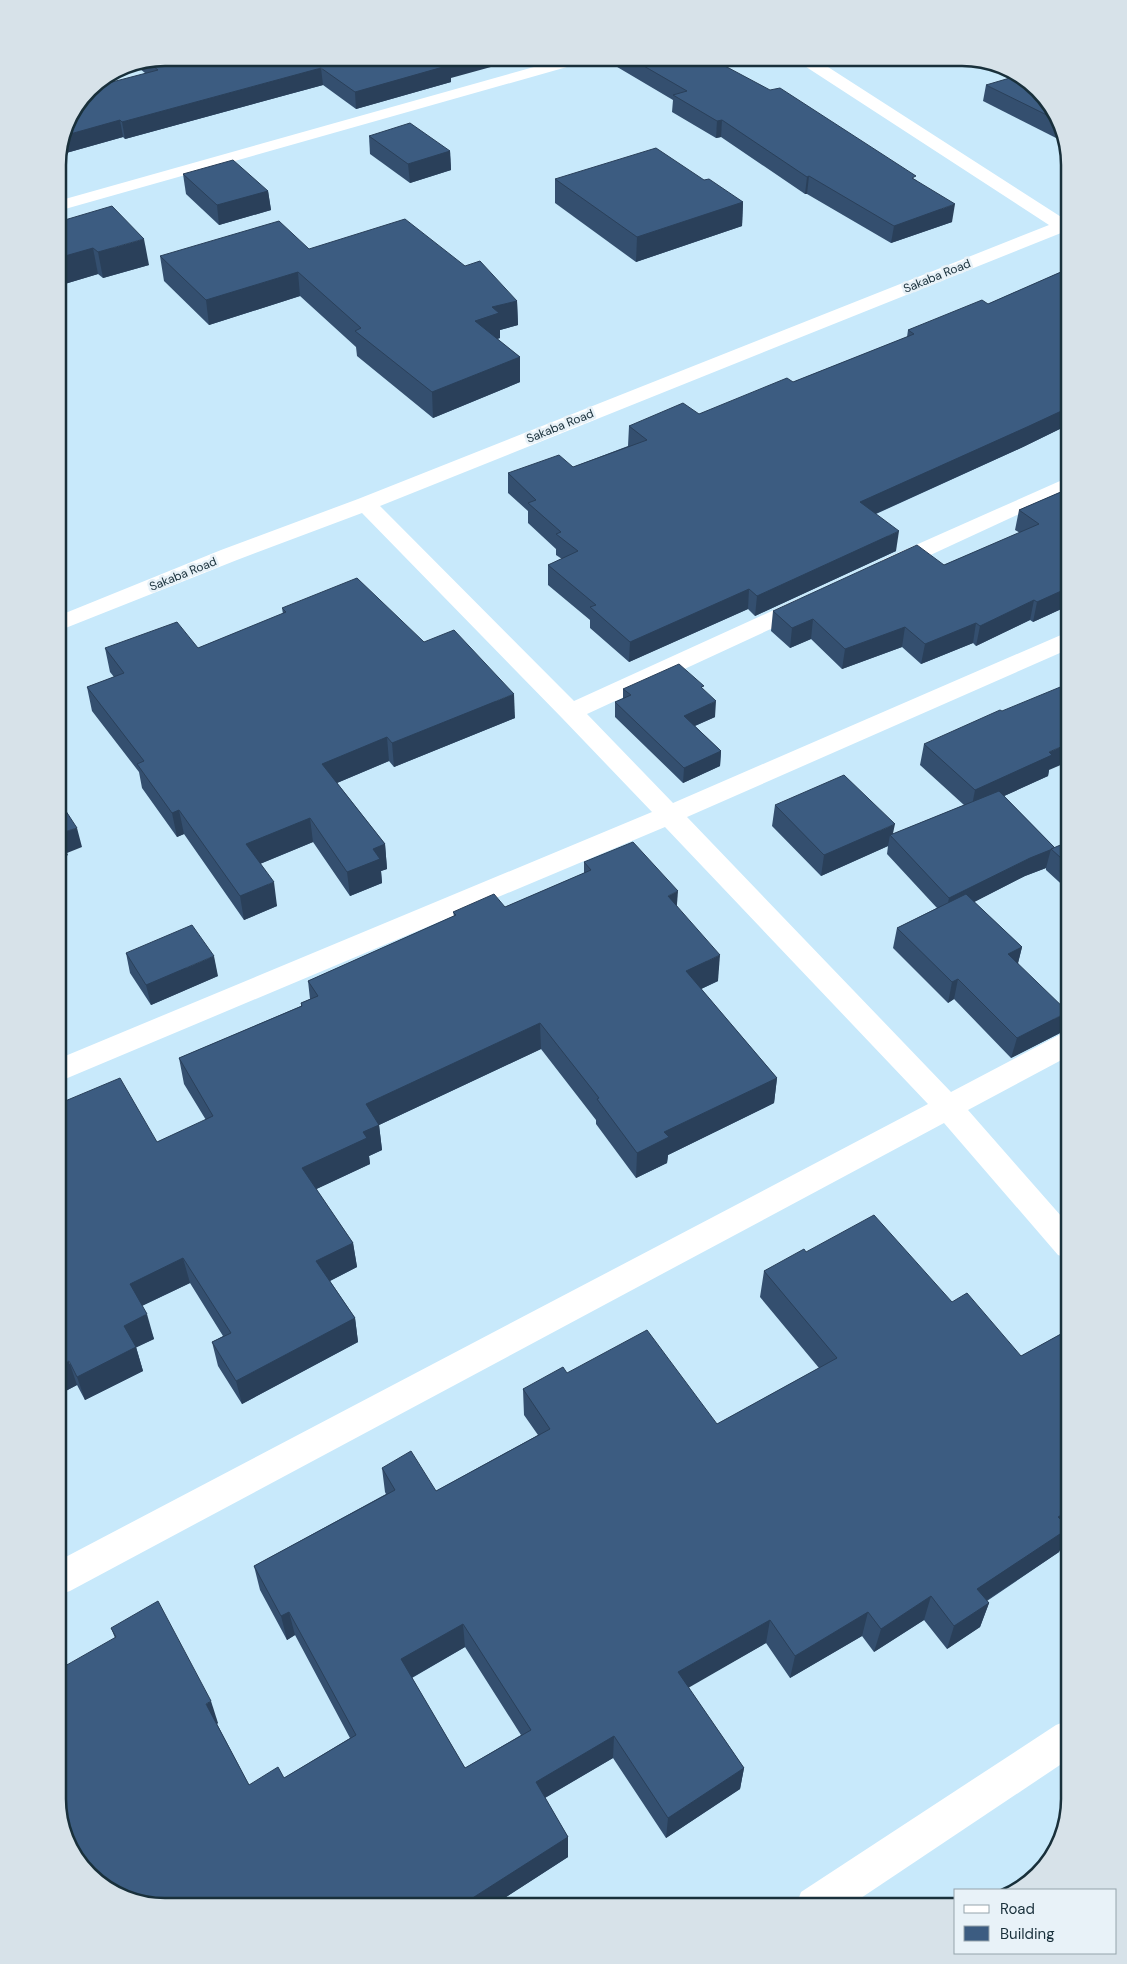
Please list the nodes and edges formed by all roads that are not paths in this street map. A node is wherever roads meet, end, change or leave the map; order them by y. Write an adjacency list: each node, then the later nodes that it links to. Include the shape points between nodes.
1 (555, 66): 3 (street)
2 (815, 66): 4 (street)
3 (66, 204)
4 (1061, 225)
5 (1061, 230): 7 (street, Sakaba Road)
6 (1061, 486): 8 (street)
7 (366, 504): 10 (street, Sakaba Road); 12 (street)
8 (874, 573)
9 (829, 593): 12 (street)
10 (66, 621)
11 (1061, 644): 13 (street)
12 (571, 712): 13 (street)
13 (669, 815): 15 (street); 16 (street)
14 (1061, 1048): 16 (street)
15 (66, 1068)
16 (949, 1108): 17 (street); 18 (street)
17 (1061, 1236)
18 (66, 1575)
19 (1061, 1744): 20 (street)
20 (826, 1898)

